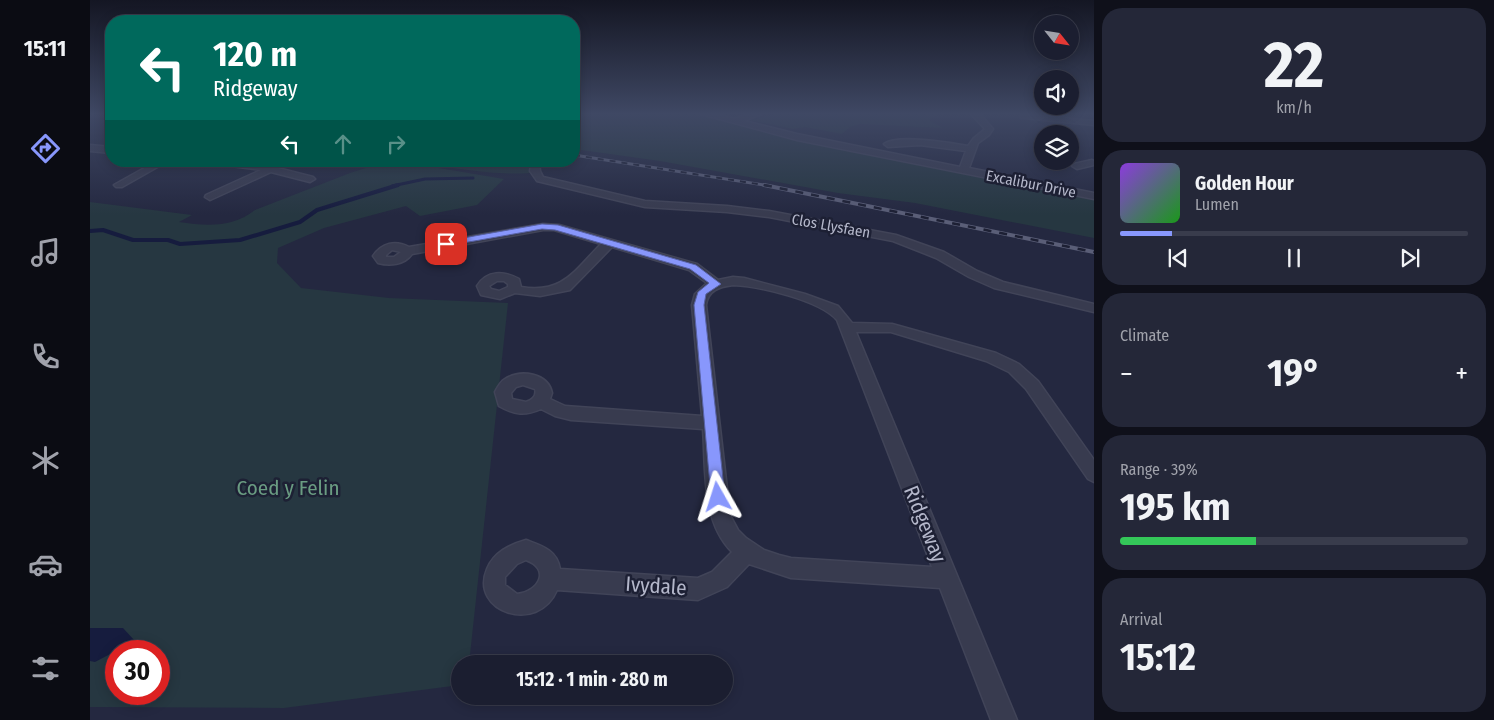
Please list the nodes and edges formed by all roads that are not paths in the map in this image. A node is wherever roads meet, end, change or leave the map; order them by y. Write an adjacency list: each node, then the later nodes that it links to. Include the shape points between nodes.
1 (90, 148): 4 (street)
2 (855, 148): 12 (street, Excalibur Drive)
3 (963, 148): 5 (street)
4 (105, 149)
5 (972, 149): 12 (street)
6 (1079, 161): 7 (street)
7 (1093, 163)
8 (153, 167): 14 (street)
9 (256, 167): 11 (street)
10 (536, 167): 21 (street, Clos Llysfaen, via 540,179 562,180 645,204 761,213 896,238 940,255 999,285)
11 (270, 169): 13 (street); 16 (street)
12 (964, 171): 15 (street, Excalibur Drive)
13 (310, 179)
14 (119, 185)
15 (1094, 196)
16 (210, 197)
17 (609, 243): 18 (street, via 549,226); 19 (street, via 693,267); 20 (street, via 565,287 536,293)
18 (407, 251)
19 (716, 284): 22 (street, Ridgeway, via 743,282 817,301 835,310); 24 (street, via 701,294 699,305)
20 (514, 288)
21 (1094, 308)
22 (847, 327): 25 (street, via 892,328 1008,365 1032,385); 27 (street, Ridgeway)
23 (541, 402): 24 (street, via 571,414)
24 (710, 423): 26 (street, via 720,515 724,527)
25 (1094, 474)
26 (747, 551): 27 (street, via 764,561 791,568); 28 (street, Ivydale, via 721,580 710,587 698,589)
27 (947, 578): 29 (street, Ridgeway)
28 (551, 579)
29 (1004, 720)

